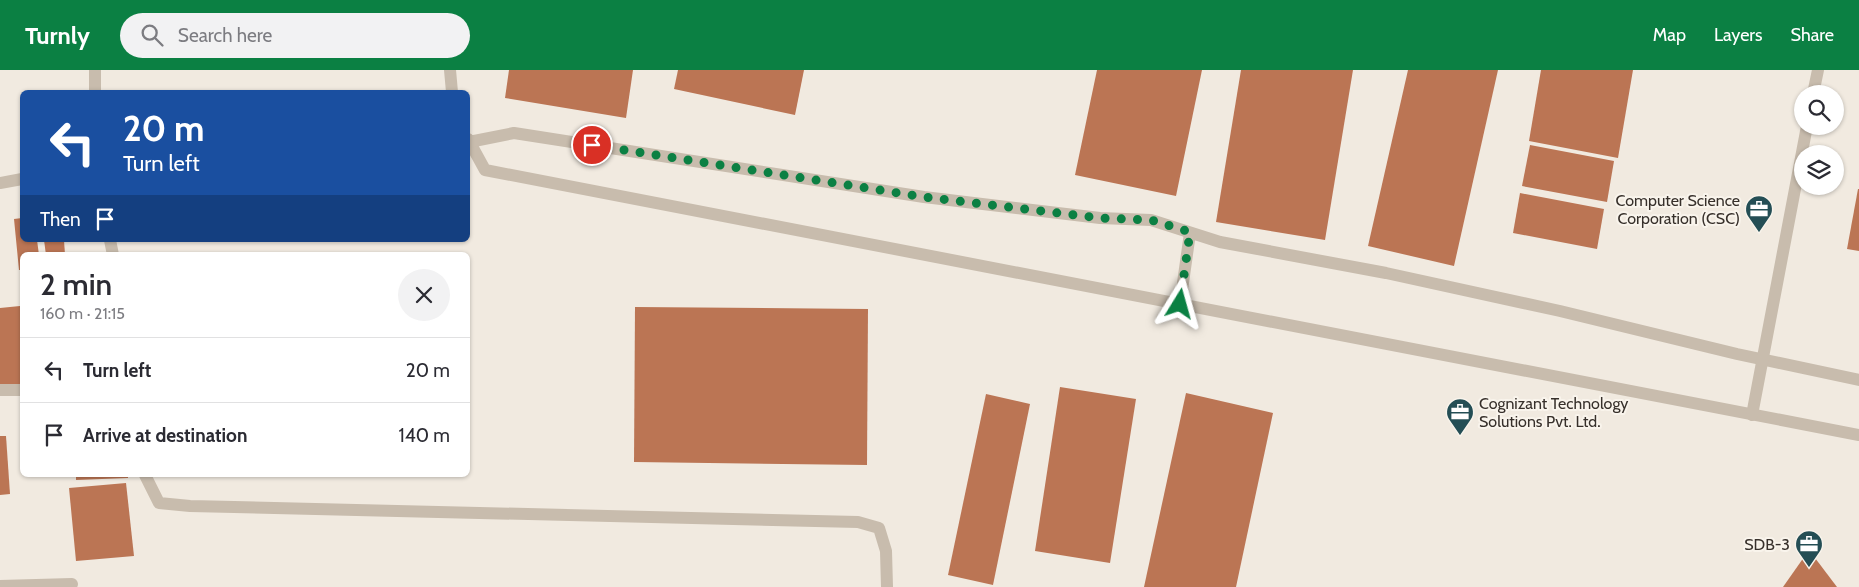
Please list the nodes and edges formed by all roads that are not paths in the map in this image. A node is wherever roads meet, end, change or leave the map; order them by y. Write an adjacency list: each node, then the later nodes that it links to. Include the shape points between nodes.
1 (95, 70): 5 (street)
2 (450, 70): 6 (street)
3 (1818, 70): 4 (street)
4 (1815, 85)
5 (95, 90)
6 (452, 90)
7 (1805, 135): 14 (street)
8 (470, 141): 12 (street, via 514,132 924,197 1100,218 1151,220)
9 (470, 144): 13 (street, via 485,170)
10 (20, 179): 11 (street)
11 (0, 183)
12 (1190, 232): 13 (street); 14 (street, via 1220,242 1386,273)
13 (1180, 304): 18 (street)
14 (1762, 359): 15 (street); 18 (street)
15 (1859, 380)
16 (0, 390): 17 (street)
17 (20, 390)
18 (1752, 415): 19 (street)
19 (1859, 435)
20 (146, 477): 23 (street, via 159,503 190,506 858,522 878,528 886,551)
21 (72, 584): 22 (street)
22 (0, 586)
23 (886, 587)

